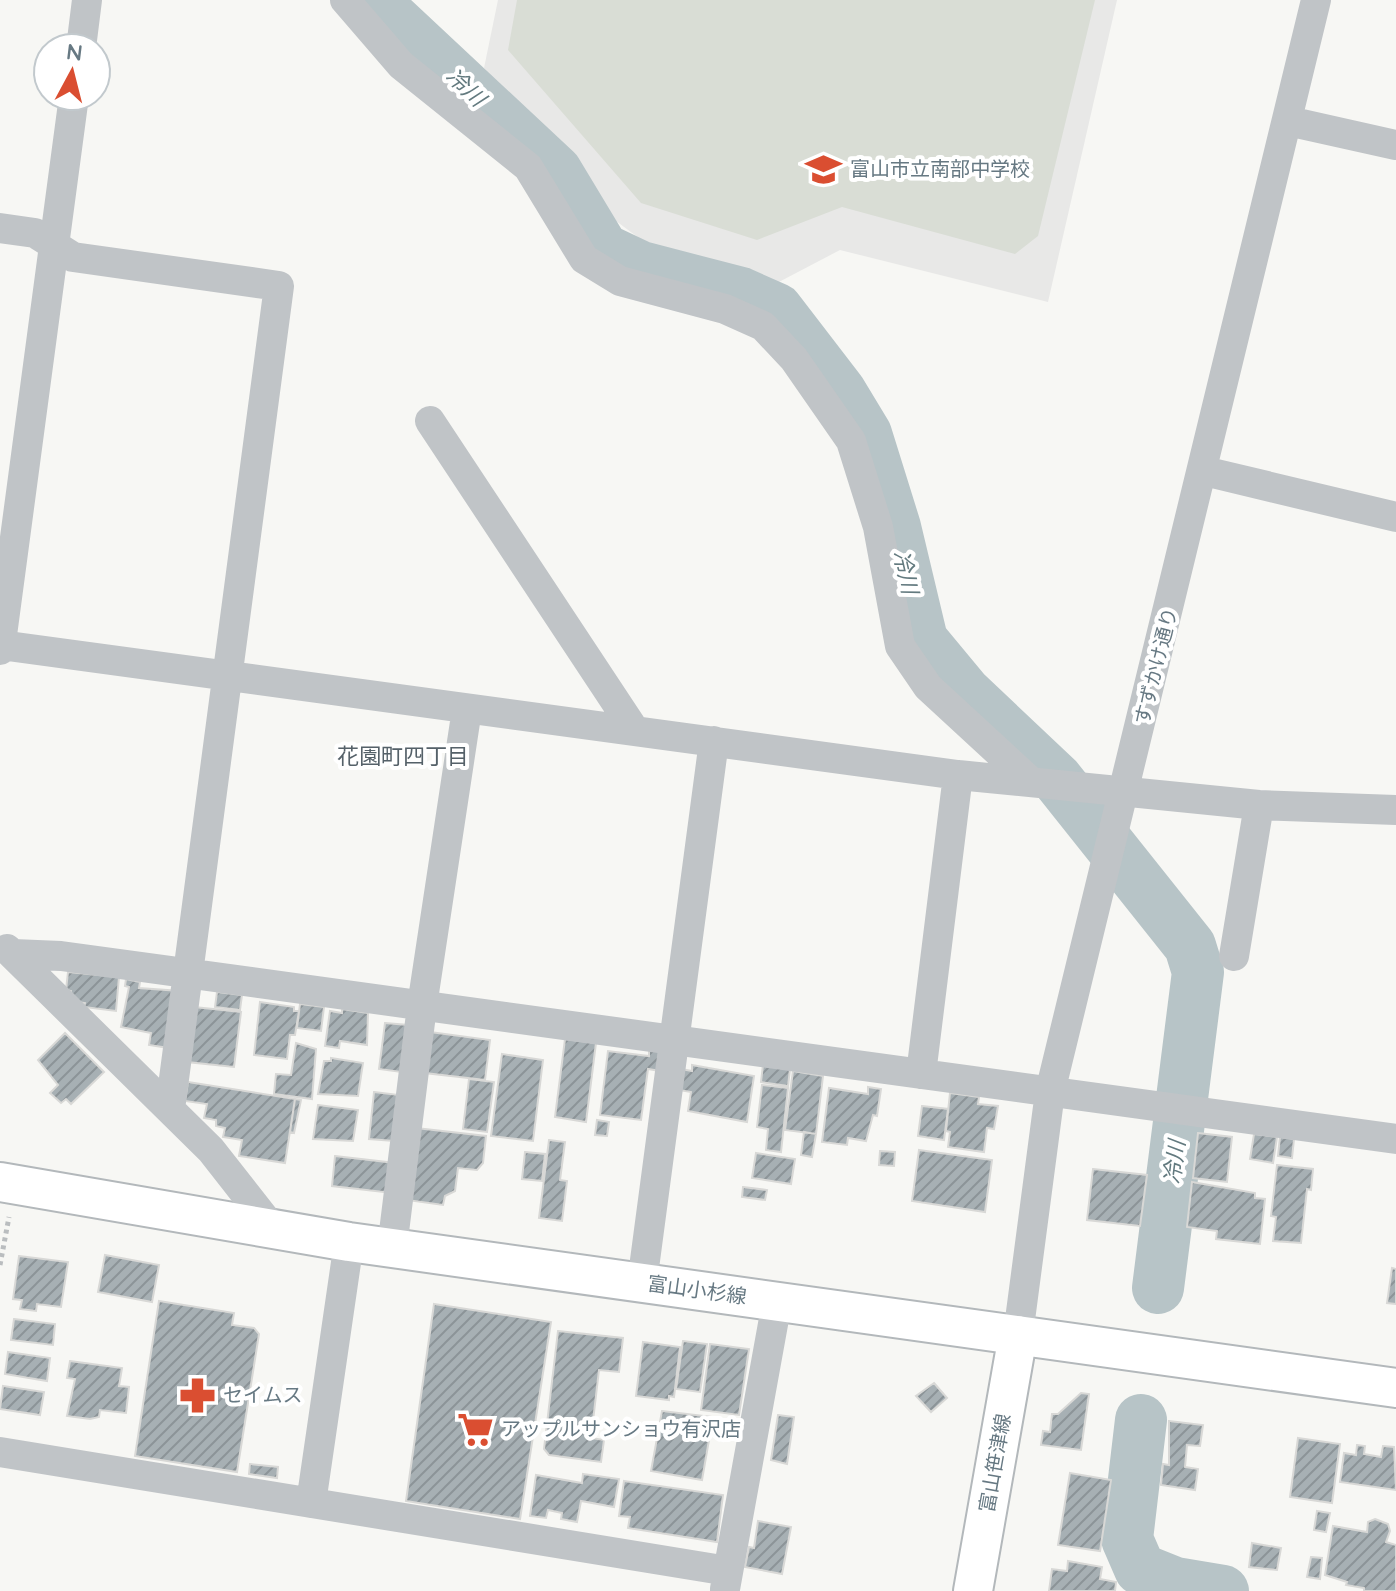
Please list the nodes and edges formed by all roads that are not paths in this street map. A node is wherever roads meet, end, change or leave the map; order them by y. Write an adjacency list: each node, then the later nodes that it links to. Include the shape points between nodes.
1 (87, 0): 4 (street)
2 (345, 0): 19 (street, via 401,65 528,167 584,259 620,281 725,309 763,326 794,359 851,441 878,527 900,646 928,687)
3 (1316, 0): 6 (street, すずかけ通り)
4 (83, 32)
5 (72, 112): 9 (street)
6 (1288, 121): 7 (street); 11 (street, すずかけ通り)
7 (1396, 145)
8 (0, 228): 9 (street, via 35,233)
9 (54, 245): 13 (street); 14 (street, via 73,257 279,286)
10 (430, 421): 16 (street)
11 (1204, 471): 12 (street); 20 (street, すずかけ通り)
12 (1396, 517)
13 (0, 647): 14 (street)
14 (230, 676): 15 (street); 25 (street)
15 (467, 709): 16 (street); 26 (street)
16 (635, 731): 17 (street)
17 (714, 741): 18 (street); 27 (street)
18 (958, 775): 19 (street); 28 (street)
19 (1030, 781): 20 (street)
20 (1125, 791): 21 (street); 29 (street, すずかけ通り)
21 (1259, 805): 22 (street); 24 (street)
22 (1396, 810)
23 (6, 948): 25 (street); 30 (street)
24 (1234, 956)
25 (189, 974): 26 (street); 30 (street)
26 (422, 1006): 27 (street); 35 (street)
27 (675, 1040): 28 (street); 36 (street)
28 (921, 1074): 29 (street)
29 (1050, 1092): 31 (street); 38 (street, すずかけ通り)
30 (170, 1109): 33 (street, via 211,1150)
31 (1396, 1139)
32 (7, 1183): 33 (main road, 富山小杉線)
33 (273, 1229): 34 (main road, 富山小杉線)
34 (349, 1242): 35 (main road, 富山小杉線); 41 (street)
35 (392, 1248): 36 (main road, 富山小杉線)
36 (642, 1283): 37 (main road, 富山小杉線)
37 (777, 1302): 38 (main road, 富山小杉線); 42 (street)
38 (1018, 1335): 39 (main road, 富山小杉線); 43 (main road, 富山笹津線)
39 (1396, 1388)
40 (0, 1452): 41 (street)
41 (311, 1503): 42 (street)
42 (726, 1581)
43 (973, 1591)

